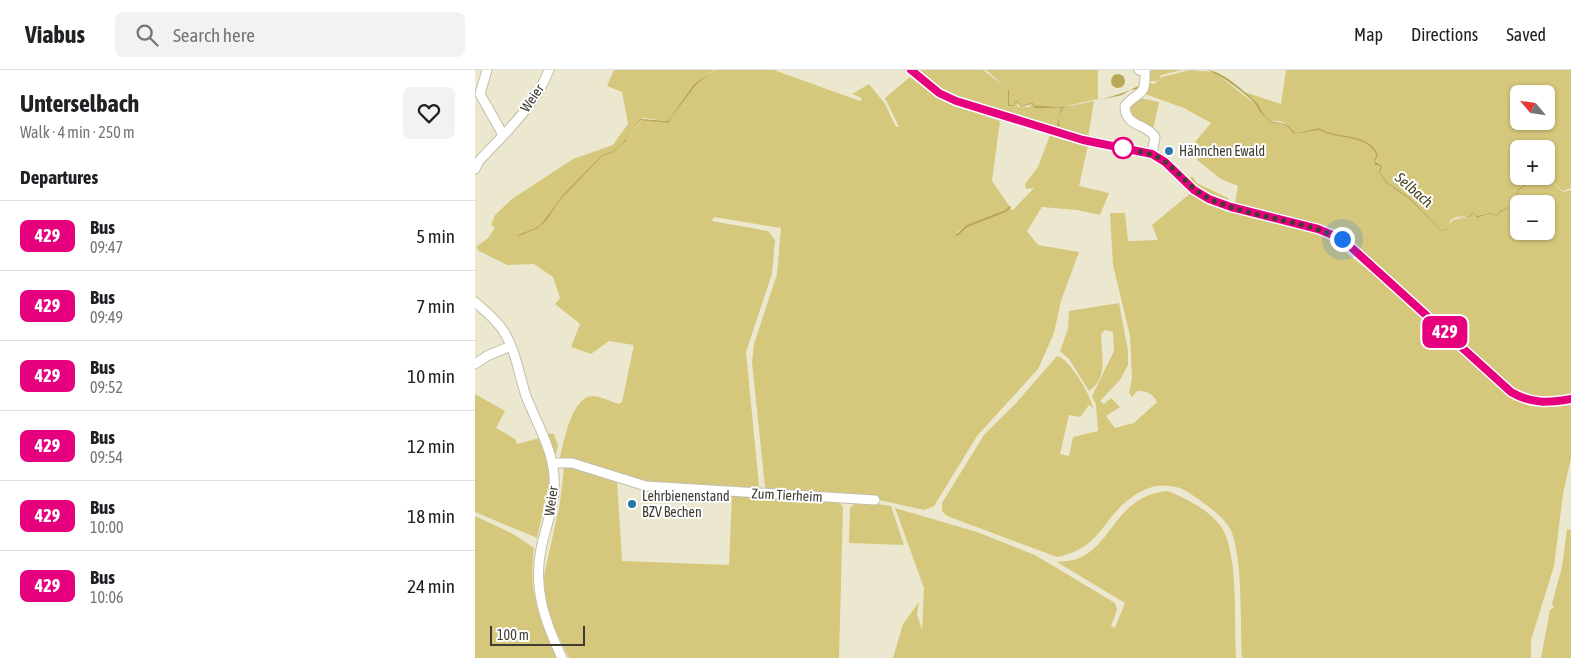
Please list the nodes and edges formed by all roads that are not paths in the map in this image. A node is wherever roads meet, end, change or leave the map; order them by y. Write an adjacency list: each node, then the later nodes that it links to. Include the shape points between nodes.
1 (487, 70): 5 (street, via 480,94)
2 (549, 70): 5 (street, Weier, via 537,94)
3 (911, 70): 6 (street, via 939,93 956,101 1074,138)
4 (1144, 70): 6 (street, via 1143,92 1125,106 1125,114 1128,120 1155,137)
5 (503, 136): 7 (street, Weier)
6 (1152, 154): 11 (street, via 1209,199 1318,229 1342,239 1517,396 1544,403)
7 (475, 169)
8 (475, 302): 9 (street, Weier, via 499,325)
9 (511, 346): 10 (street); 12 (street, Weier)
10 (475, 364)
11 (1571, 399)
12 (553, 463): 13 (street, Zum Tierheim, via 572,464 645,486); 14 (street, Weier, via 552,506 537,568 537,587 541,610)
13 (875, 500)
14 (562, 658)

